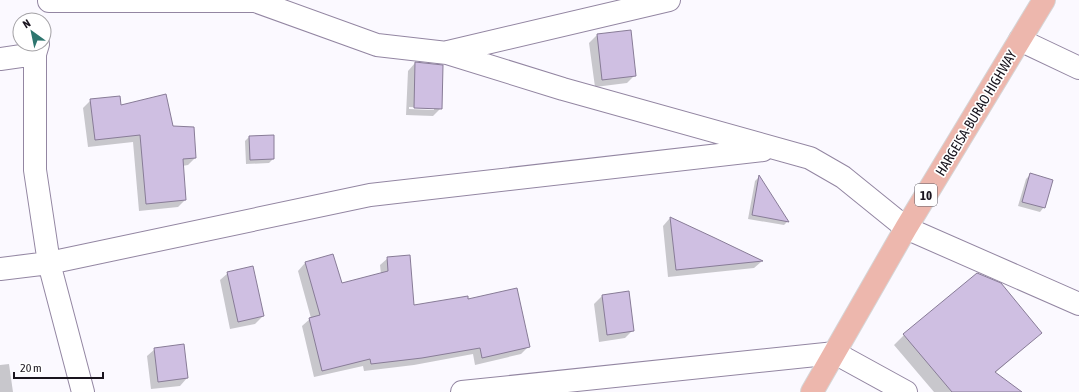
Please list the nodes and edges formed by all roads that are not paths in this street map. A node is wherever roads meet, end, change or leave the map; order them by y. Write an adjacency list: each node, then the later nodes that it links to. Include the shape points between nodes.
1 (670, 0): 7 (street)
2 (1044, 0): 4 (highway, HARGEISA-BURAO HIGHWAY / 10)
3 (47, 7): 7 (street, via 255,1 377,45)
4 (1020, 40): 9 (street); 11 (highway, HARGEISA-BURAO HIGHWAY / 10)
5 (26, 52): 8 (street)
6 (37, 52): 12 (street, via 35,170)
7 (447, 53): 10 (street, via 562,89)
8 (0, 59)
9 (1079, 68)
10 (774, 148): 11 (street, via 810,158 843,177); 12 (street, via 370,196)
11 (906, 228): 14 (street); 15 (highway, HARGEISA-BURAO HIGHWAY / 10)
12 (49, 263): 13 (street); 16 (street)
13 (0, 269)
14 (1079, 304)
15 (835, 353): 17 (street); 18 (highway, HARGEISA-BURAO HIGHWAY / 10); 19 (street)
16 (83, 392)
17 (462, 392)
18 (812, 392)
19 (906, 392)

